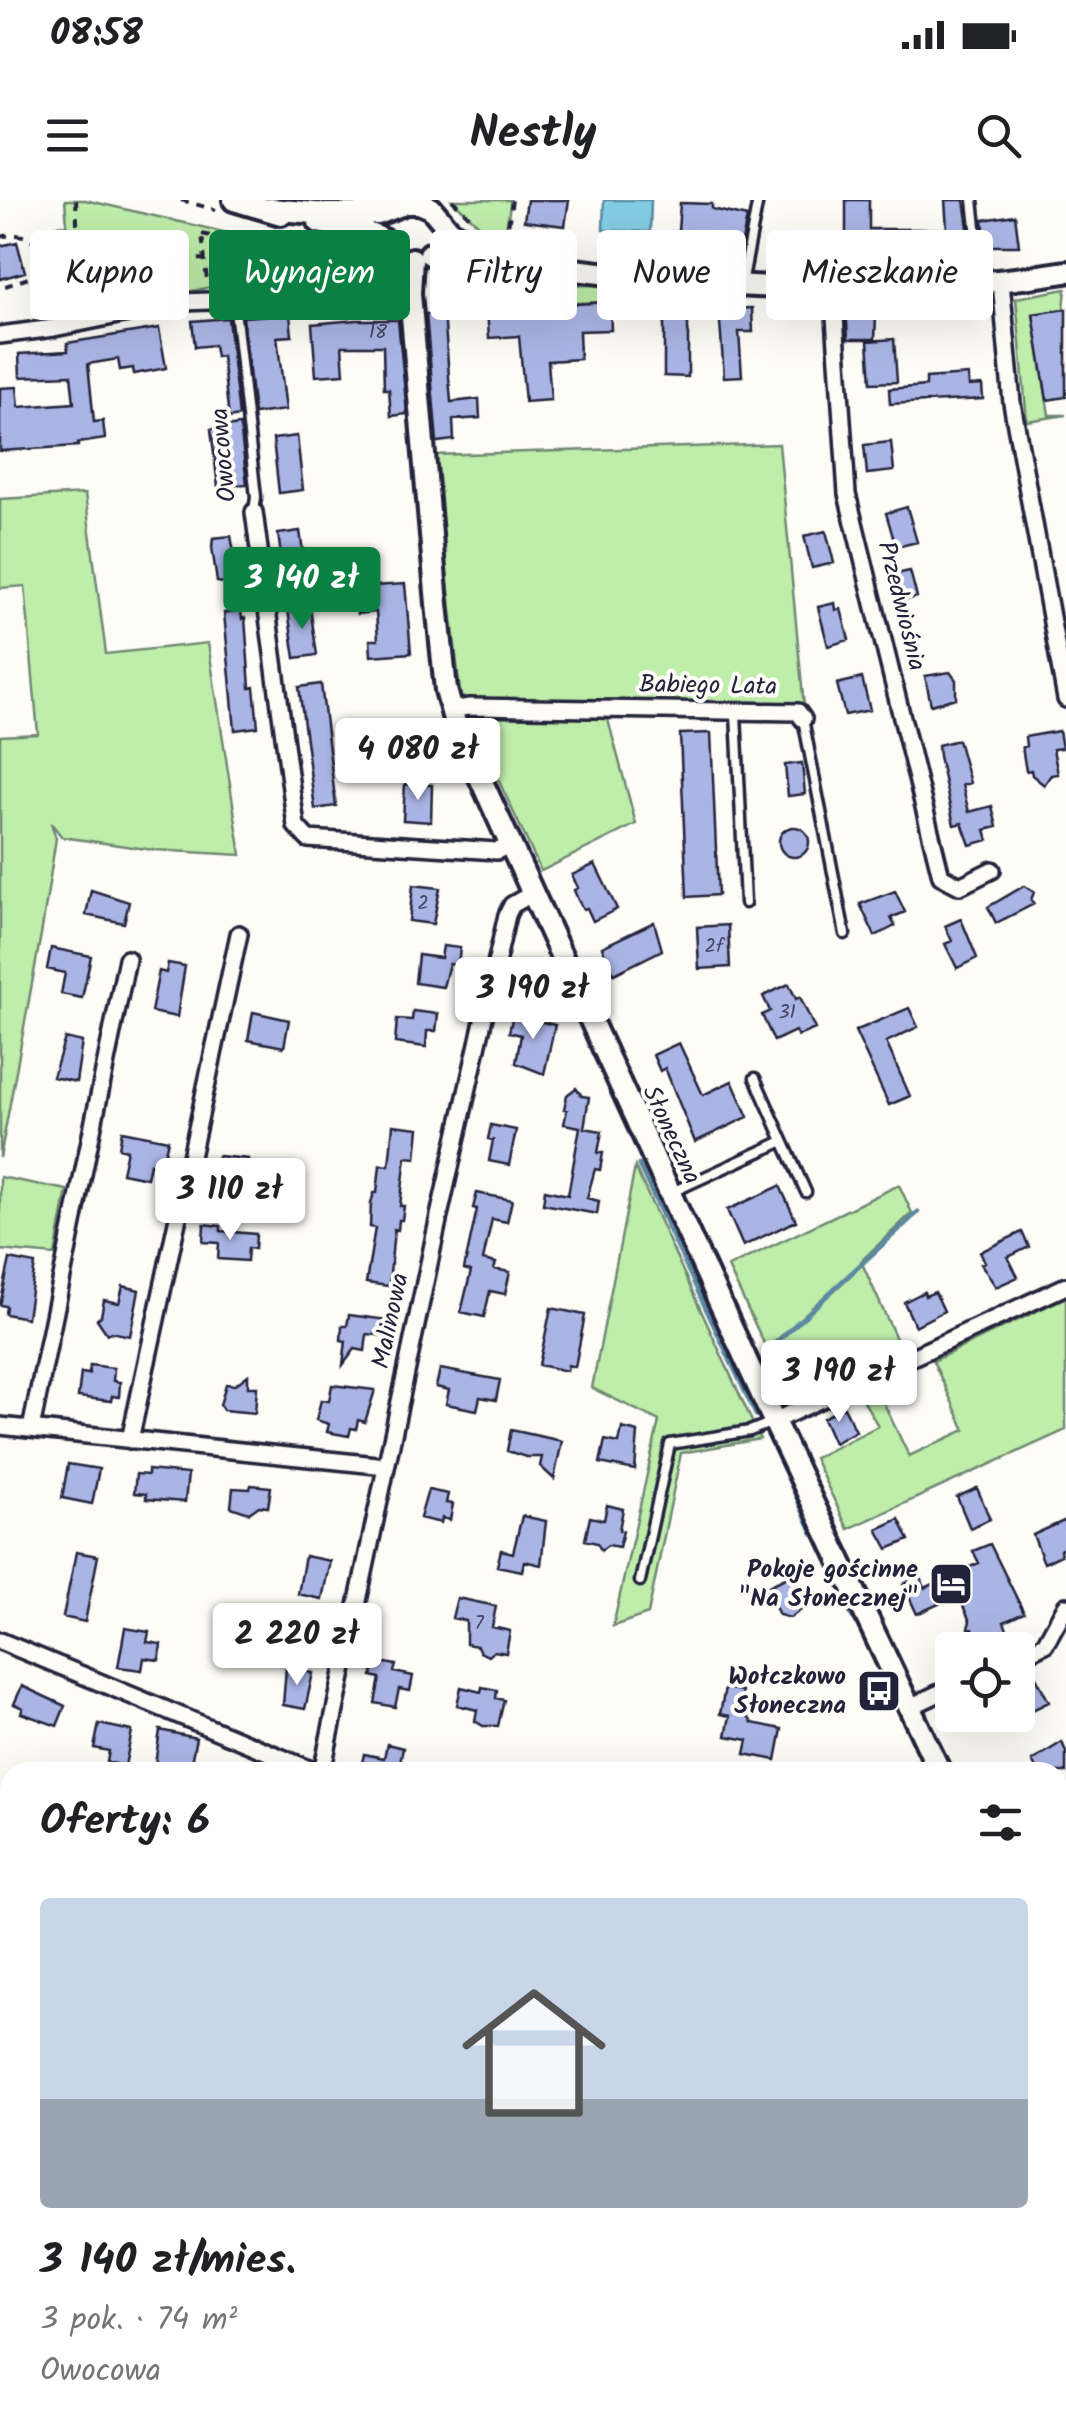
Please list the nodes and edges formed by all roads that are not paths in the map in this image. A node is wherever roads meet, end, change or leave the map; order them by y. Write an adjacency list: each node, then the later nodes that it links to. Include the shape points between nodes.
1 (758, 200): 11 (lane)
2 (973, 200): 10 (lane)
3 (404, 204): 5 (street, via 378,214); 6 (street, via 428,206); 8 (street)
4 (225, 205): 5 (street)
5 (270, 209): 7 (street)
6 (441, 222): 9 (street); 13 (street, via 440,240)
7 (350, 230)
8 (385, 230)
9 (449, 230)
10 (980, 230)
11 (746, 252)
12 (410, 255): 13 (street)
13 (421, 256): 14 (street); 18 (street, Słoneczna)
14 (430, 256)
15 (1066, 272): 16 (street)
16 (993, 283)
17 (410, 293): 18 (street)
18 (415, 293): 26 (street, Słoneczna, via 437,604)
19 (993, 294): 25 (street)
20 (209, 302): 23 (street)
21 (236, 320): 24 (lane, Owocowa)
22 (834, 320): 30 (street, Przedwiośnia, via 847,494 941,876 960,886)
23 (0, 335)
24 (254, 512): 29 (street, Owocowa, via 296,826 308,839 496,851)
25 (1066, 699)
26 (452, 710): 27 (street, Babiego Lata); 29 (street, Słoneczna)
27 (736, 711): 28 (street, Babiego Lata, via 798,712); 32 (lane)
28 (803, 719): 34 (lane, Babiego Lata)
29 (510, 844): 31 (street, Słoneczna)
30 (992, 870)
31 (532, 894): 38 (street, Słoneczna); 45 (street, Malinowa, via 507,915)
32 (745, 903)
33 (239, 934): 44 (street)
34 (844, 934)
35 (127, 958): 43 (street)
36 (754, 1078): 37 (lane)
37 (783, 1141): 38 (lane); 39 (lane)
38 (670, 1192): 41 (street, Słoneczna)
39 (806, 1192)
40 (1066, 1286): 41 (street)
41 (774, 1421): 46 (lane, via 670,1444); 51 (street, Słoneczna)
42 (0, 1426): 43 (street)
43 (31, 1429): 44 (street)
44 (130, 1440): 45 (street)
45 (386, 1466): 53 (street, Malinowa)
46 (640, 1581)
47 (1066, 1606): 49 (street, via 1046,1644)
48 (0, 1642): 52 (street)
49 (1035, 1649)
50 (935, 1695): 51 (street)
51 (910, 1707): 54 (street, Słoneczna)
52 (294, 1762)
53 (321, 1762)
54 (935, 1762)

